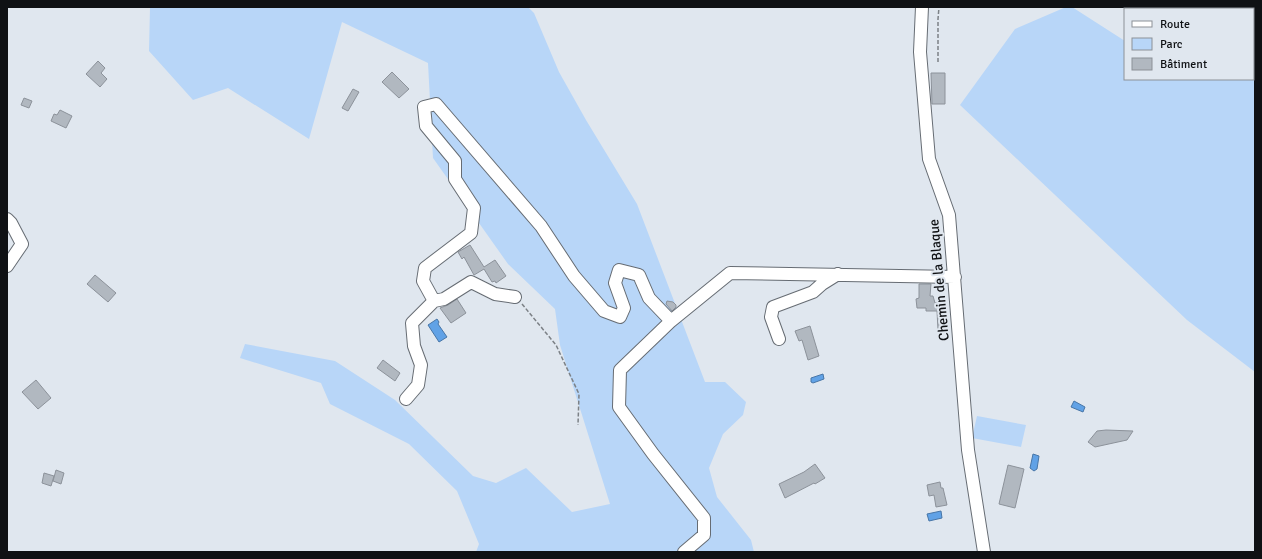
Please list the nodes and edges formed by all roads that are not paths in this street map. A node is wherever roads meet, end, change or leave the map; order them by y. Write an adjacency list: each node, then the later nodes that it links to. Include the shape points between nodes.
1 (922, 7): 5 (street, Chemin de la Blaque, via 920,52 930,159 949,215)
2 (7, 219): 3 (street, via 22,244)
3 (7, 266)
4 (838, 274): 5 (street); 8 (street, via 730,273); 9 (street, via 813,292 773,308 771,316)
5 (954, 277): 12 (street, Chemin de la Blaque, via 968,450)
6 (515, 297): 7 (street, via 495,294 471,282 444,300)
7 (434, 301): 8 (street, via 423,281 424,268 472,233 474,208 455,179 455,160 426,126 424,107 436,104 541,226 574,276 604,311 620,317 624,308 615,283 619,270 639,275 649,298); 10 (street, via 412,323 414,346 421,365 418,385)
8 (671, 321): 11 (street, via 620,370 619,407 704,518 704,535)
9 (779, 339)
10 (406, 399)
11 (684, 552)
12 (984, 552)

